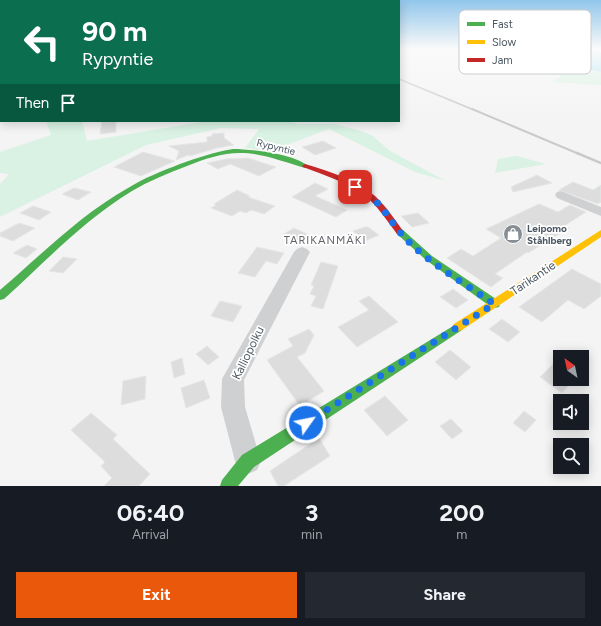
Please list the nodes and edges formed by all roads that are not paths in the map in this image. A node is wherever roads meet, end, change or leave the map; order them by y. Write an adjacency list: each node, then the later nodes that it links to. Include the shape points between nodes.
1 (561, 195): 2 (street)
2 (601, 212)
3 (601, 233): 6 (street, Tarikantie)
4 (302, 252): 7 (street, Kalliopolku, via 233,379 233,407)
5 (0, 296): 6 (street, Rypyntie, via 67,236 107,204 128,191 150,178 189,163 216,154 238,151 270,155 364,191 378,202 408,240 428,258)
6 (494, 304): 7 (street, Tarikantie)
7 (248, 461): 8 (street, Tarikantie)
8 (228, 486)

